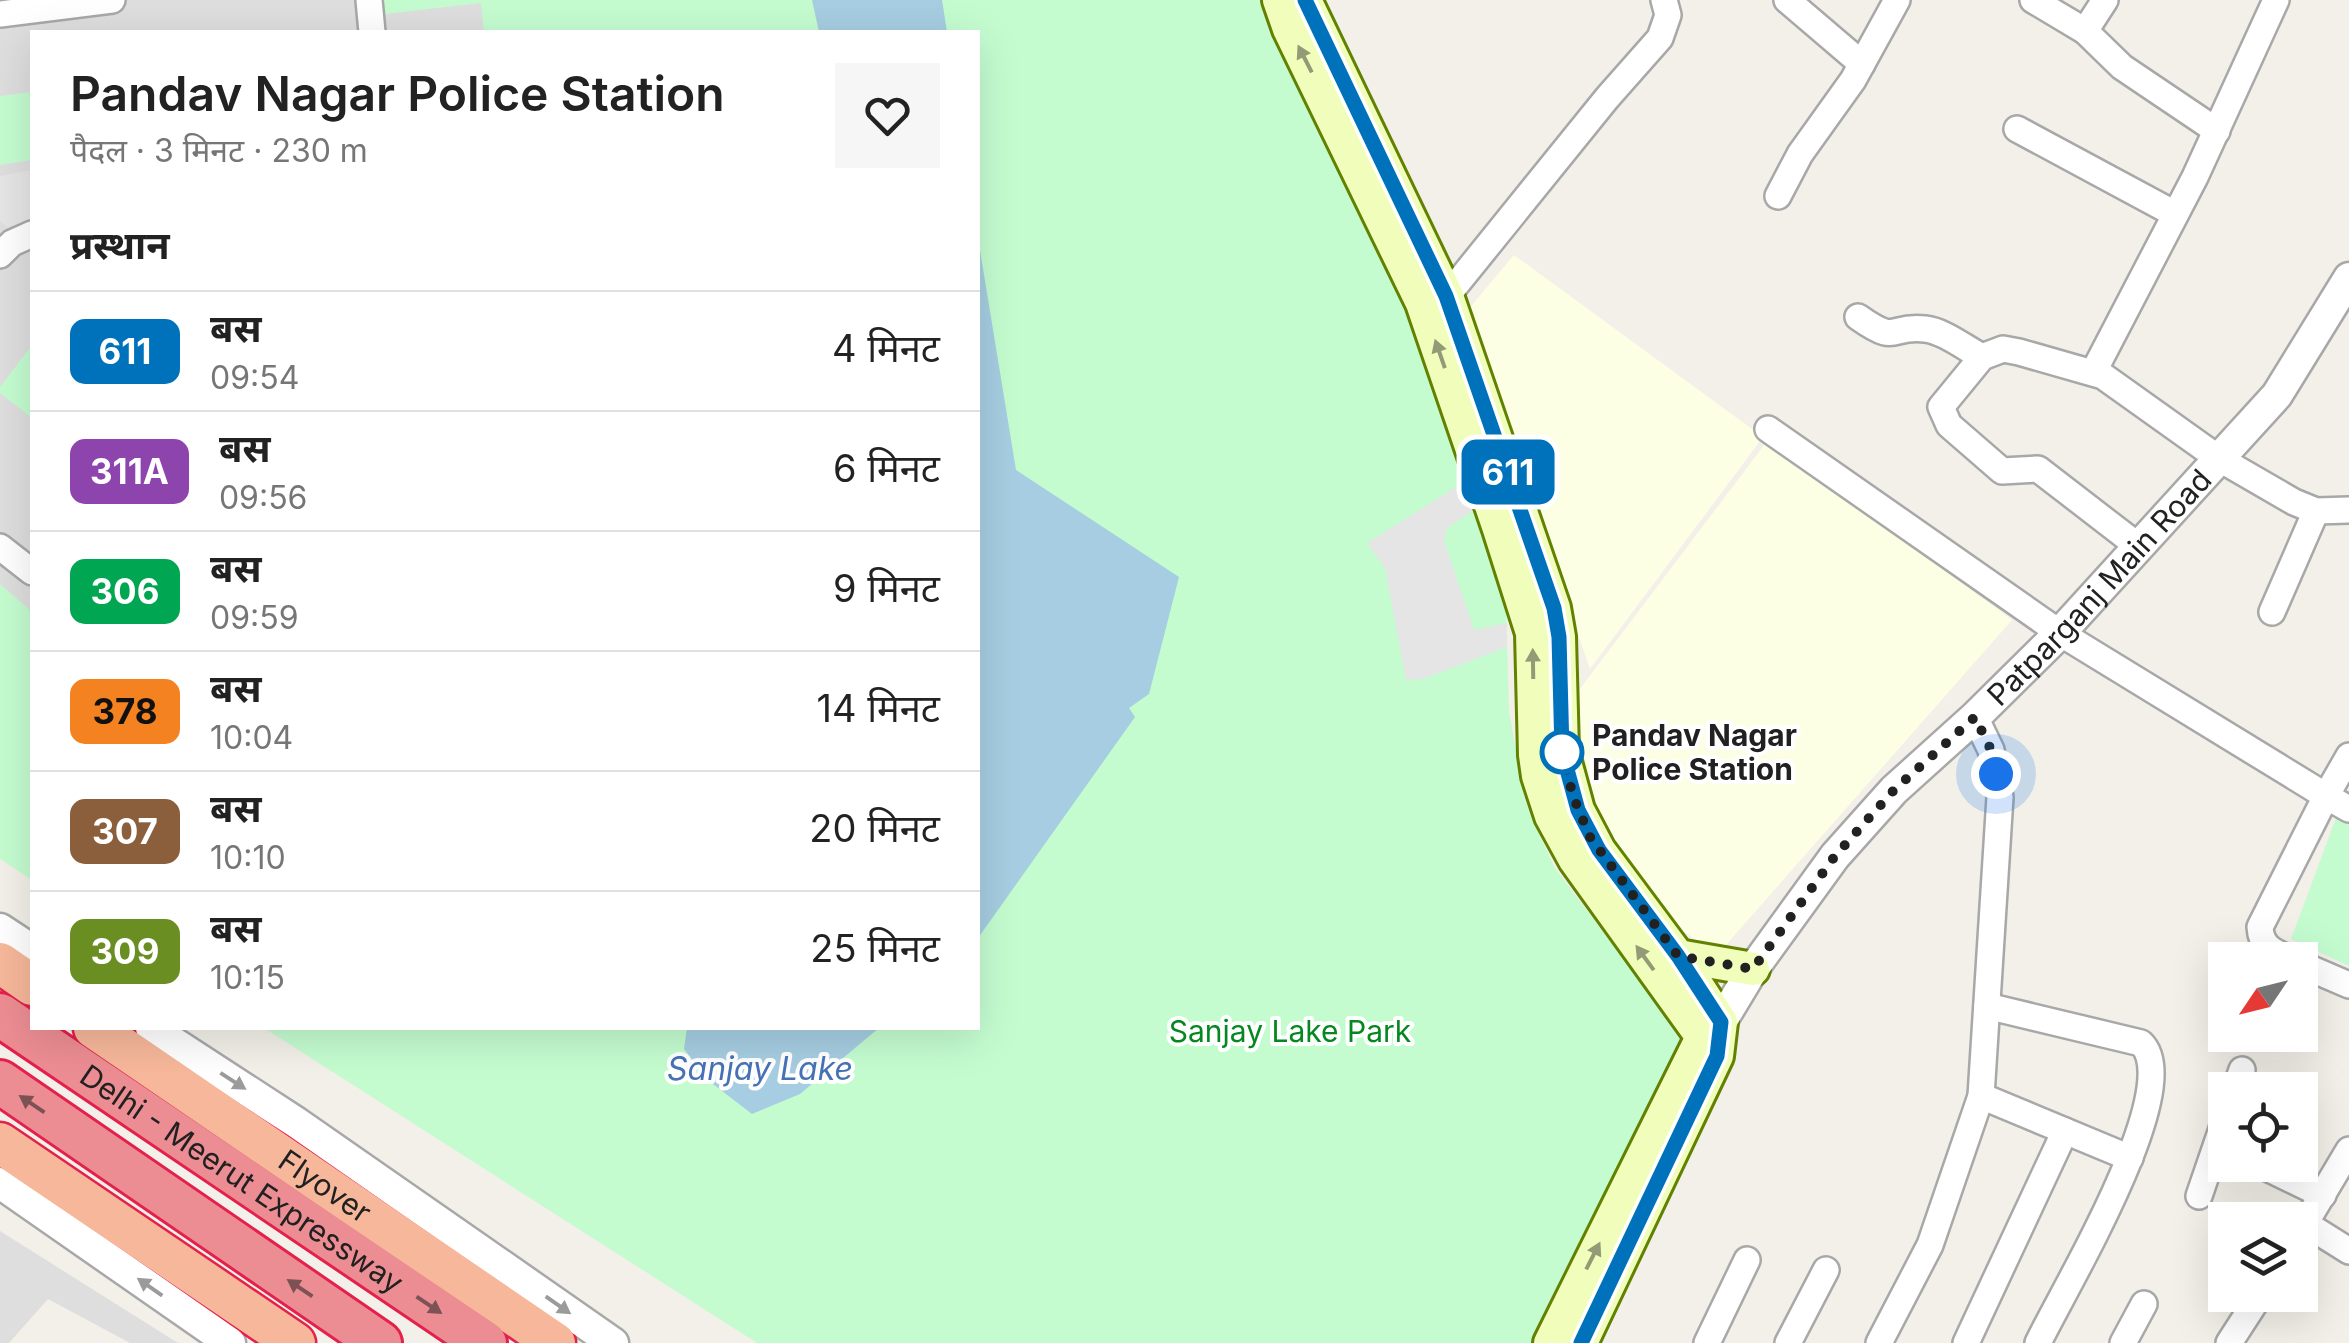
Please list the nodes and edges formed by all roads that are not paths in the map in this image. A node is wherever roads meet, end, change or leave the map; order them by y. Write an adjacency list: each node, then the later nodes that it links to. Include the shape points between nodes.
1 (112, 0): 11 (street)
2 (368, 0): 12 (street)
3 (1279, 0): 51 (main road, one-way to 3, via 1575,860 1551,816 1535,754 1532,633 1494,514 1422,303)
4 (1305, 0): 22 (main road)
5 (1664, 0): 22 (street, via 1668,15 1660,38)
6 (1786, 0): 14 (street)
7 (1897, 0): 14 (street)
8 (2034, 0): 13 (street)
9 (2105, 0): 13 (street)
10 (2276, 0): 16 (street)
11 (0, 14)
12 (372, 30)
13 (2084, 30): 16 (street, via 2122,67)
14 (1862, 64): 17 (street)
15 (2017, 129): 18 (street)
16 (2217, 130): 18 (street)
17 (1778, 196)
18 (2175, 214): 25 (street)
19 (30, 235): 20 (street)
20 (0, 255)
21 (2349, 278): 27 (street, Patparganj Main Road, via 2277,396)
22 (1446, 296): 41 (main road, via 1554,608 1562,751 1573,796 1599,850)
23 (1858, 317): 24 (street, via 1879,332 1936,332)
24 (1982, 357): 25 (street, via 2003,349); 31 (street, via 1941,406 1949,424 2002,471 2038,469)
25 (2094, 371): 27 (street)
26 (1768, 429): 34 (street)
27 (2218, 458): 29 (street); 31 (street, Patparganj Main Road)
28 (2349, 510): 29 (street)
29 (2316, 511): 33 (street)
30 (0, 546): 32 (street)
31 (2138, 546): 34 (street, Patparganj Main Road)
32 (30, 570)
33 (2272, 612)
34 (2060, 633): 35 (street, Patparganj Main Road); 37 (street)
35 (1975, 717): 43 (street, Patparganj Main Road, via 1894,790 1835,856); 47 (street, via 1991,750 2000,797)
36 (2349, 756): 37 (street)
37 (2338, 802): 39 (street, via 2260,927)
38 (0, 929): 40 (street)
39 (2263, 942)
40 (30, 949)
41 (1678, 956): 43 (main road); 51 (main road)
42 (0, 963): 45 (highway)
43 (1753, 969): 51 (street, Patparganj Main Road)
44 (2318, 972): 46 (street)
45 (30, 985)
46 (2349, 985)
47 (1987, 1006): 53 (street); 57 (street, via 2141,1043 2150,1052 2150,1084)
48 (0, 1016): 73 (highway, Delhi - Meerut Expressway, one-way to 73)
49 (97, 1030): 74 (highway, Flyover)
50 (154, 1030): 75 (street, one-way to 75)
51 (1711, 1030): 76 (main road, one-way to 51); 77 (main road, via 1717,1056)
52 (0, 1082): 72 (highway, Delhi - Meerut Expressway, one-way to 52)
53 (1980, 1096): 54 (street); 80 (street, via 1930,1245)
54 (2064, 1131): 57 (street); 81 (street)
55 (0, 1143): 70 (highway)
56 (2349, 1150): 61 (street)
57 (2130, 1158): 82 (street)
58 (2208, 1175): 62 (street)
59 (2297, 1182): 61 (street)
60 (0, 1183): 71 (street, one-way to 60)
61 (2323, 1194): 63 (street)
62 (2200, 1196)
63 (2318, 1202)
64 (2318, 1236): 65 (street)
65 (2349, 1251)
66 (1747, 1260): 78 (street)
67 (1826, 1270): 79 (street)
68 (2144, 1304): 83 (street)
69 (2249, 1312): 84 (street)
70 (276, 1338)
71 (230, 1343)
72 (380, 1343)
73 (485, 1343)
74 (555, 1343)
75 (613, 1343)
76 (1550, 1343)
77 (1581, 1343)
78 (1707, 1343)
79 (1788, 1343)
80 (1878, 1343)
81 (1966, 1343)
82 (2038, 1343)
83 (2123, 1343)
84 (2229, 1343)

